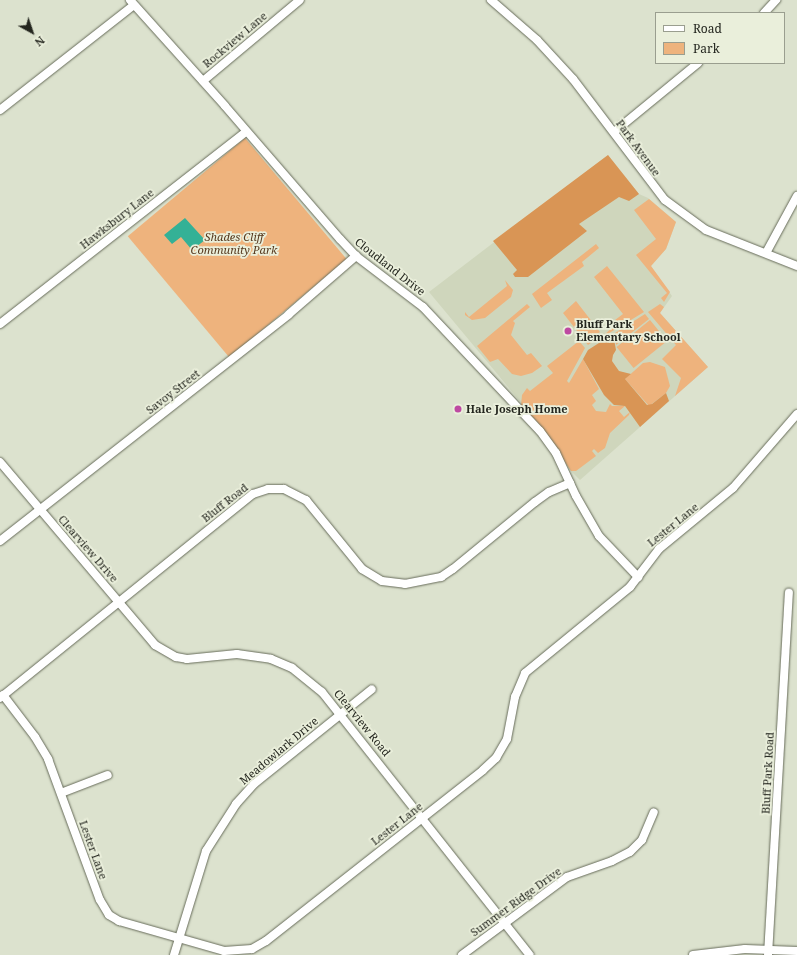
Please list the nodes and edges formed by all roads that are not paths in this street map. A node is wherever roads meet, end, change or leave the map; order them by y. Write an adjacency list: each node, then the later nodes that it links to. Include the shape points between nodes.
1 (300, 0): 7 (street, Rockview Lane)
2 (492, 0): 10 (street, Park Avenue, via 573,79)
3 (776, 0): 5 (street)
4 (132, 2): 7 (street, Cloudland Drive); 8 (street)
5 (765, 12)
6 (697, 64): 10 (street)
7 (203, 81): 9 (street, Cloudland Drive)
8 (0, 110)
9 (246, 132): 13 (street, Cloudland Drive); 15 (street, Hawksbury Lane)
10 (614, 132): 12 (street, Park Avenue, via 654,188 688,219 706,230)
11 (797, 196): 12 (street)
12 (766, 253): 14 (street, Park Avenue)
13 (356, 256): 18 (street, Cloudland Drive, via 423,307 540,431 556,453); 19 (street, Savoy Street, via 289,314)
14 (797, 266)
15 (0, 324)
16 (797, 414): 21 (street, Lester Lane, via 733,488 659,549)
17 (0, 462): 19 (street, Clearview Drive)
18 (570, 483): 21 (street, Cloudland Drive, via 599,536); 23 (street, Bluff Road, via 549,492 535,502 453,570 441,576 405,584 382,580 362,569 306,500 284,489 268,489 253,494)
19 (40, 510): 20 (street, Savoy Street); 23 (street, Clearview Drive)
20 (0, 541)
21 (638, 578): 30 (street, Lester Lane, via 525,673 515,697 508,738 496,758)
22 (789, 593): 34 (street, Bluff Park Road)
23 (120, 602): 25 (street, Bluff Road); 26 (street, Clearview Road, via 155,645 165,652 187,660 237,654 271,659 309,679)
24 (372, 689): 26 (street, Meadowlark Drive)
25 (1, 697): 28 (street, Lester Lane, via 35,737 48,759)
26 (341, 714): 30 (street, Clearview Road); 32 (street, Meadowlark Drive, via 254,784 236,804 206,851)
27 (108, 775): 28 (street)
28 (61, 793): 32 (street, Lester Lane, via 104,910 118,920)
29 (654, 812): 31 (street, Summer Ridge Drive, via 642,840 630,852 612,862 567,877)
30 (423, 818): 31 (street, Clearview Road); 32 (street, Lester Lane, via 266,941 252,949 224,951)
31 (505, 923): 36 (street, Summer Ridge Drive); 37 (street, Clearview Road)
32 (179, 939): 35 (street, Meadowlark Drive)
33 (797, 951): 34 (street)
34 (769, 952): 38 (street, via 722,950)
35 (174, 955)
36 (462, 955)
37 (530, 955)
38 (693, 955)

